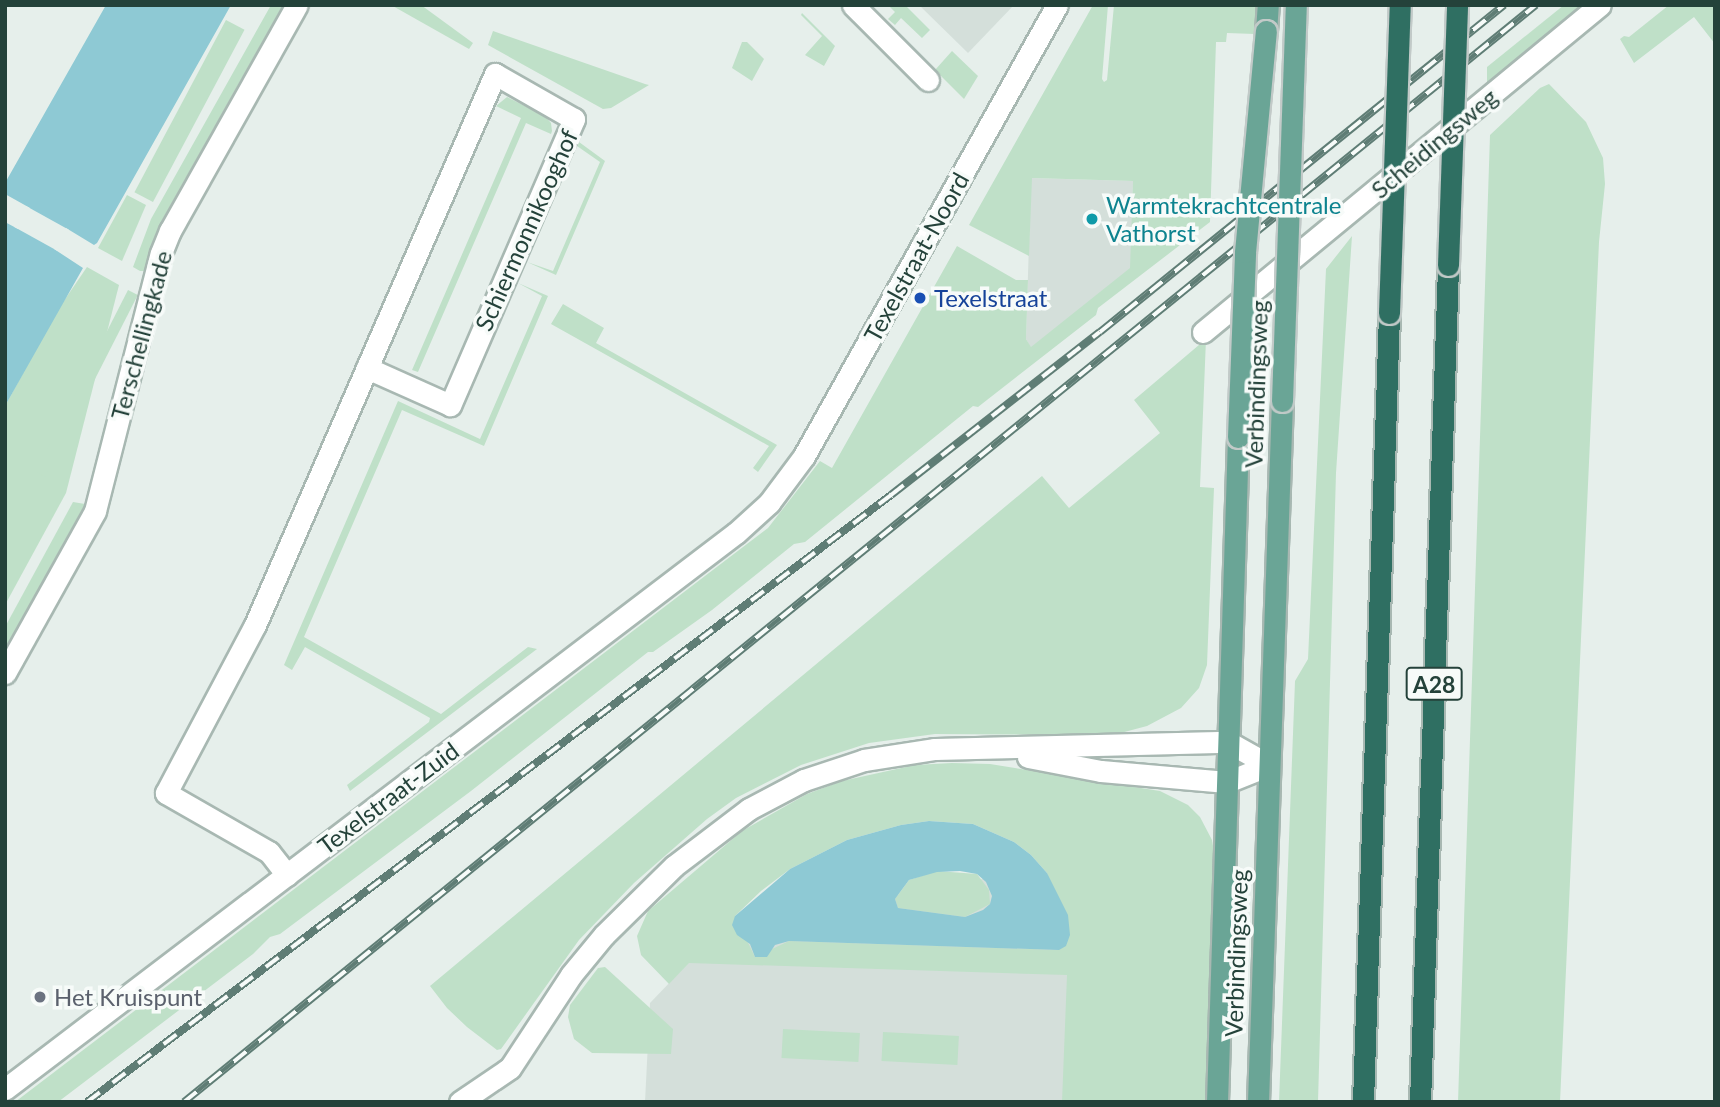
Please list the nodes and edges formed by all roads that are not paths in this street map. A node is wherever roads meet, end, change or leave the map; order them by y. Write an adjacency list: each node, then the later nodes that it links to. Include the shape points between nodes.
1 (297, 5): 13 (street, Terschellingkade, via 170,230 95,511)
2 (853, 5): 9 (street)
3 (1057, 5): 12 (street, Texelstraat-Noord, via 804,457)
4 (1269, 5): 14 (main road, Verbindingsweg, bridge, via 1245,252)
5 (1296, 5): 16 (main road, Verbindingsweg, bridge)
6 (1400, 5): 23 (highway, A28, bridge)
7 (1457, 5): 24 (highway, A28, bridge)
8 (1600, 5): 10 (street, Scheidingsweg)
9 (928, 80)
10 (1203, 332)
11 (367, 368): 11 (street, Schiermonnikooghof, via 495,74 574,119 450,405); 18 (street, Schiermonnikooghof, via 240,658 166,793 269,852)
12 (769, 503): 18 (street, Texelstraat-Zuid, via 736,533)
13 (5, 673)
14 (1228, 742): 15 (street); 16 (street); 17 (main road, Verbindingsweg)
15 (984, 749): 17 (street, via 1101,771); 20 (street, via 935,749 864,760 804,780 748,809 674,866 604,935 541,1017 510,1068)
16 (1269, 765): 17 (street); 22 (main road, Verbindingsweg)
17 (1227, 782): 21 (main road, Verbindingsweg)
18 (287, 875): 19 (street, Texelstraat-Zuid)
19 (5, 1089)
20 (460, 1102)
21 (1217, 1102)
22 (1258, 1102)
23 (1363, 1102)
24 (1420, 1102)

